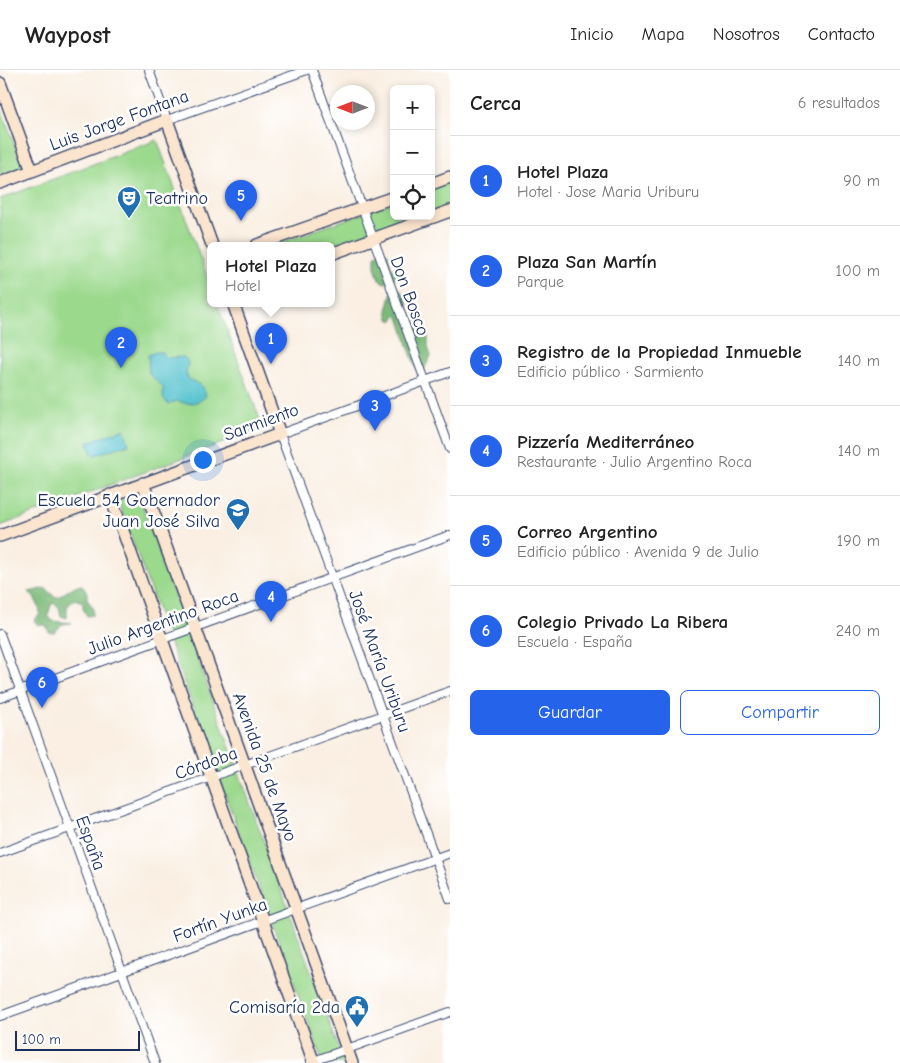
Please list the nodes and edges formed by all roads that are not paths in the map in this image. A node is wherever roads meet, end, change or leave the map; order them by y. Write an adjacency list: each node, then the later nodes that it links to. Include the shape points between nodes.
1 (149, 70): 5 (street)
2 (307, 70): 5 (street, Luis Jorge Fontana)
3 (312, 70): 11 (street, Don Bosco)
4 (0, 83): 6 (main road)
5 (167, 120): 6 (main road, Luis Jorge Fontana); 14 (main road)
6 (32, 171): 8 (main road, Luis Jorge Fontana)
7 (450, 177): 9 (main road)
8 (0, 183)
9 (435, 183)
10 (390, 198): 11 (main road)
11 (362, 209): 13 (street, Don Bosco); 15 (main road)
12 (450, 211): 13 (main road)
13 (373, 238): 16 (main road); 19 (street, Don Bosco)
14 (211, 242)
15 (266, 242)
16 (335, 252)
17 (234, 307): 20 (main road)
18 (450, 372): 19 (street, Sarmiento)
19 (425, 382): 20 (street, Sarmiento); 21 (street, Don Bosco)
20 (280, 434): 22 (main road, Sarmiento); 26 (street, José María Uriburu)
21 (450, 449)
22 (143, 483): 23 (main road, Sarmiento); 27 (main road, Avenida 25 de Mayo)
23 (110, 495): 25 (main road, Sarmiento); 29 (main road)
24 (450, 534): 26 (street, Julio Argentino Roca)
25 (0, 536)
26 (334, 576): 27 (street, Julio Argentino Roca); 33 (street, José María Uriburu)
27 (195, 627): 29 (street, Julio Argentino Roca); 34 (main road, Avenida 25 de Mayo)
28 (0, 634): 30 (street, España)
29 (162, 639): 30 (street, Julio Argentino Roca); 35 (main road)
30 (20, 691): 32 (street, Julio Argentino Roca); 36 (street, España)
31 (450, 691): 33 (street, Córdoba)
32 (0, 698)
33 (384, 715): 34 (street, Córdoba); 39 (street, José María Uriburu)
34 (246, 764): 35 (street, Córdoba); 41 (main road, Avenida 25 de Mayo)
35 (211, 776): 36 (street, Córdoba); 42 (main road)
36 (70, 828): 37 (street, Córdoba); 43 (street, España)
37 (0, 853)
38 (450, 853): 39 (street, Fortín Yunka)
39 (435, 858): 40 (street, José María Uriburu); 41 (street, Fortín Yunka)
40 (450, 899)
41 (297, 907): 42 (street, Fortín Yunka); 46 (main road, Avenida 25 de Mayo)
42 (262, 920): 43 (street, Fortín Yunka); 47 (main road)
43 (123, 972): 45 (street, Fortín Yunka); 48 (street, España)
44 (450, 1012): 46 (street)
45 (0, 1016)
46 (347, 1049): 47 (street); 49 (main road, Avenida 25 de Mayo)
47 (312, 1062)
48 (155, 1063)
49 (352, 1063)

